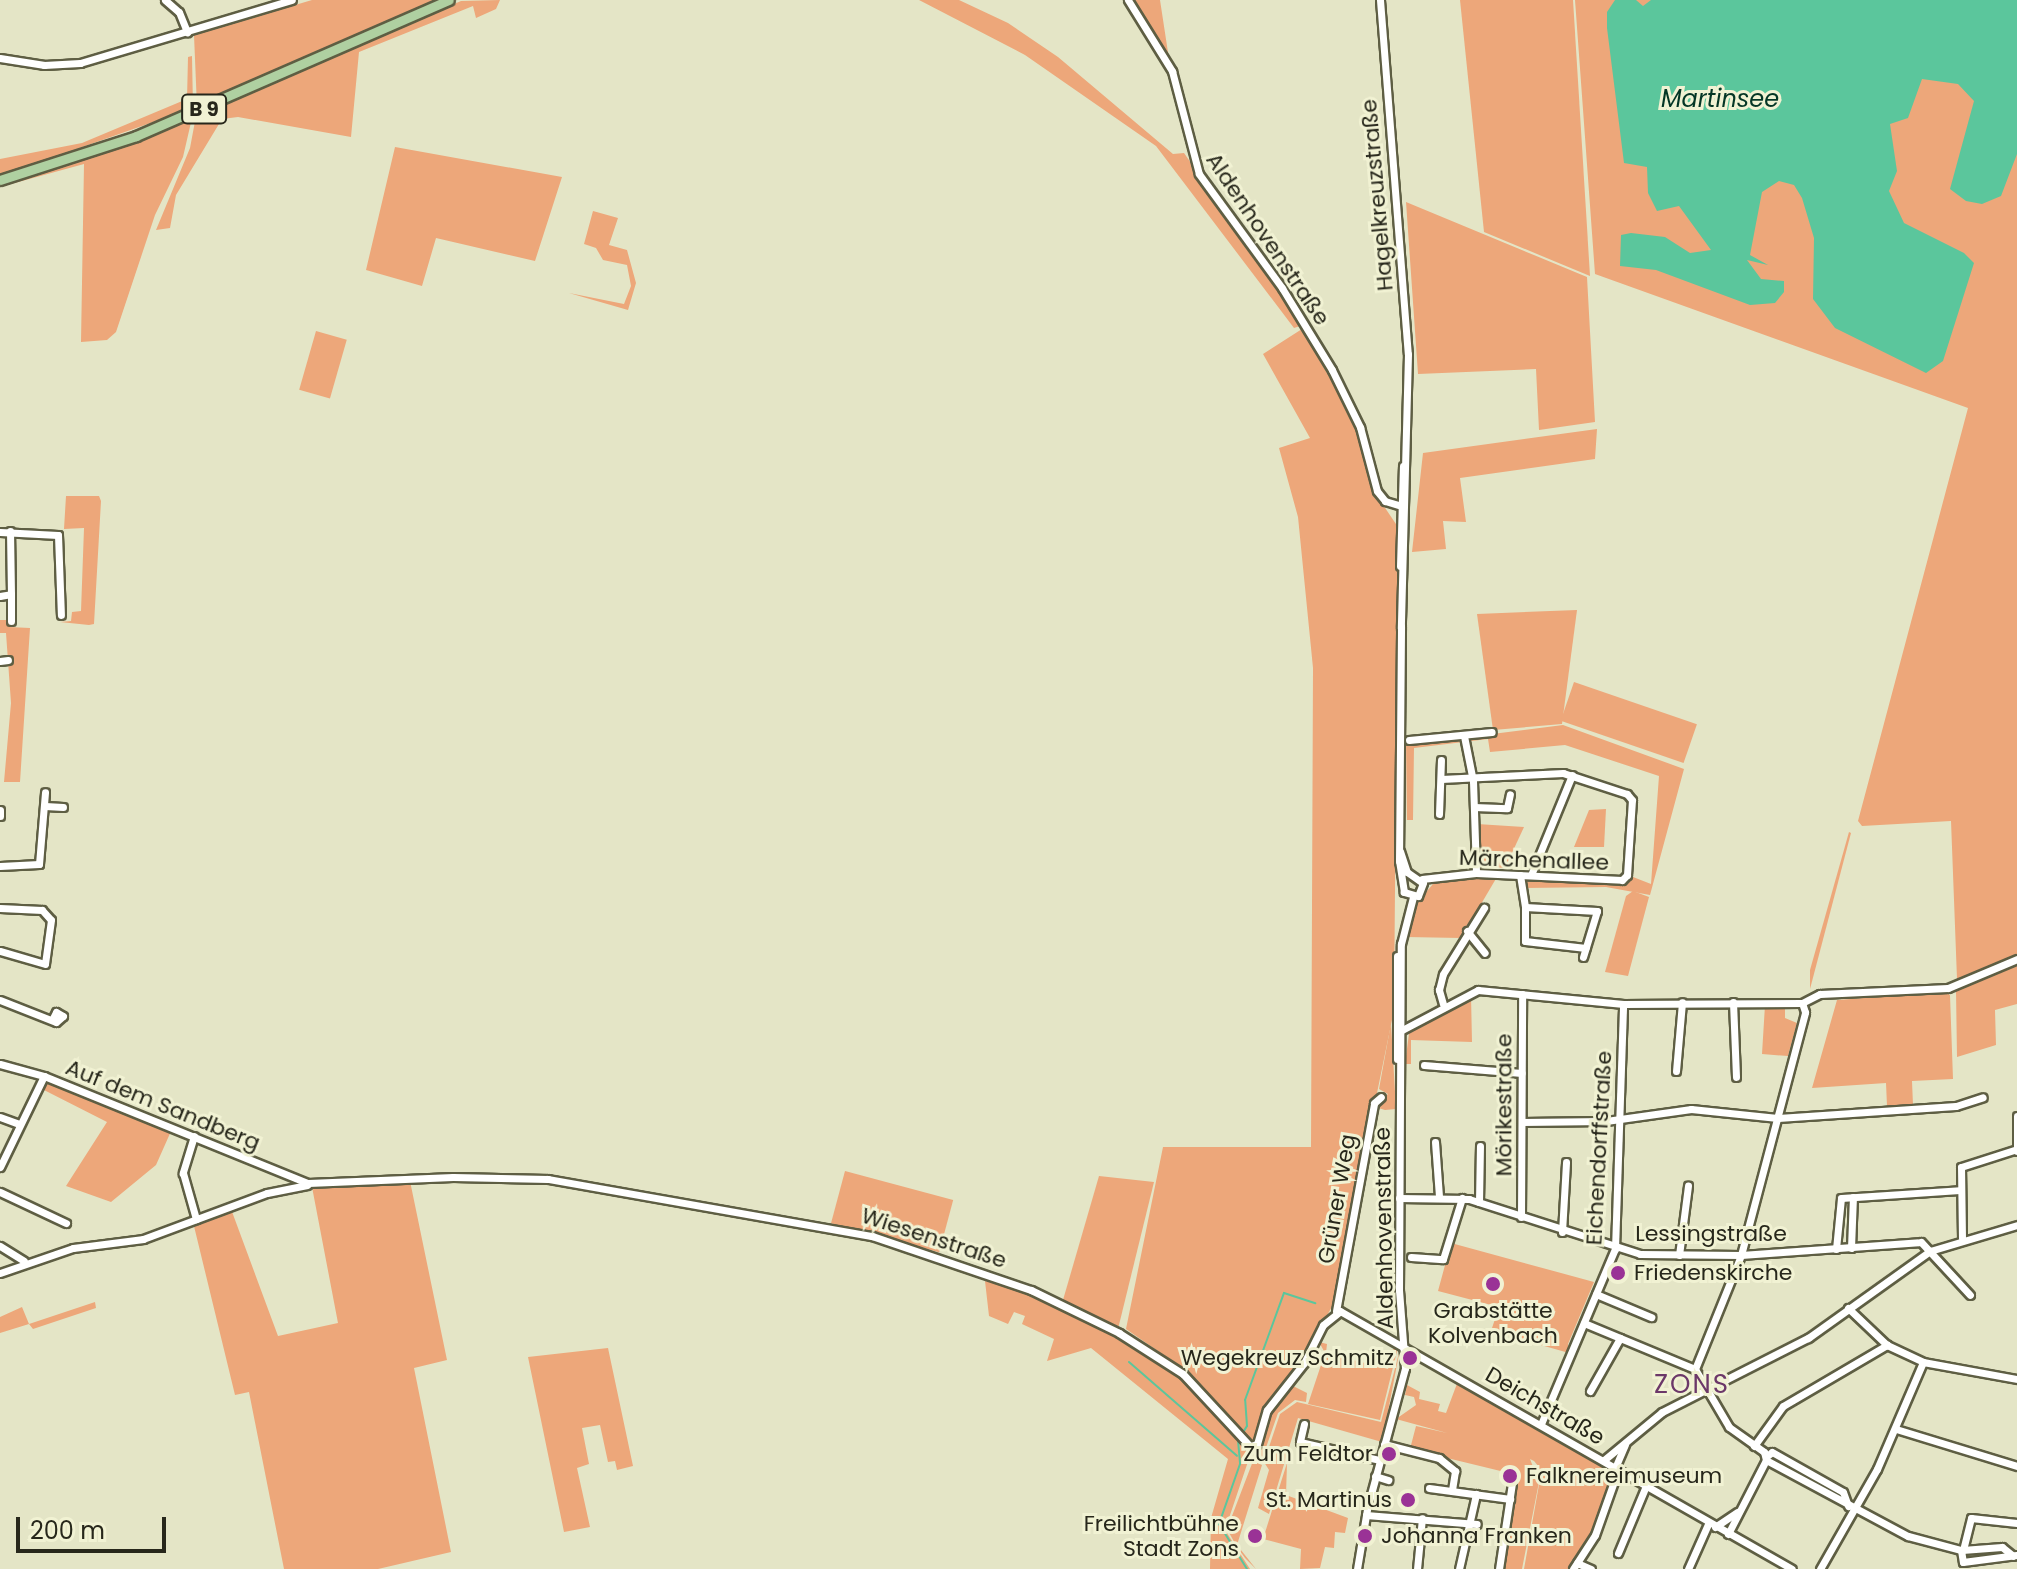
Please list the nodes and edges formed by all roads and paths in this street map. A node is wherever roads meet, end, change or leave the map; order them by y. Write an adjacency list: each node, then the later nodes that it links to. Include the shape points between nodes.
1 (165, 0): 6 (street, via 179,12)
2 (292, 0): 6 (street)
3 (449, 0): 8 (main road, B 9, via 136,136)
4 (1128, 0): 9 (street, Aldenhovenstraße, via 1172,71 1199,174 1282,288 1332,370 1360,427 1377,491 1385,501)
5 (1380, 0): 9 (street, Hagelkreuzstraße, via 1408,386)
6 (187, 32): 7 (street, via 80,63 44,65)
7 (0, 58)
8 (0, 180)
9 (1404, 508): 35 (street, via 1400,851)
10 (10, 531): 11 (street); 12 (street); 14 (street, via 58,535)
11 (0, 532)
12 (11, 594): 13 (street); 15 (street)
13 (0, 596)
14 (61, 615)
15 (11, 621)
16 (1492, 732): 17 (street)
17 (1464, 736): 18 (street); 22 (street)
18 (1409, 740)
19 (1441, 760): 21 (street)
20 (1572, 775): 22 (street); 34 (street); 34 (street, Märchenallee, via 1631,797 1625,879)
21 (1441, 779): 22 (street); 29 (street)
22 (1473, 781): 27 (street)
23 (45, 792): 25 (street)
24 (1510, 794): 27 (street, via 1507,808)
25 (45, 806): 26 (street); 31 (street, via 39,864)
26 (63, 807)
27 (1474, 807): 32 (street)
28 (0, 810): 30 (street)
29 (1439, 814)
30 (0, 816)
31 (0, 866)
32 (1476, 873): 33 (street, Märchenallee); 36 (street, Märchenallee)
33 (1520, 875): 34 (street, Märchenallee); 39 (street)
34 (1531, 875)
35 (1408, 877): 36 (street); 37 (street)
36 (1423, 883): 37 (street, Märchenallee)
37 (1410, 896): 55 (street, Aldenhovenstraße, via 1402,933); 55 (street, via 1398,930)
38 (1598, 900): 42 (street)
39 (1525, 907): 42 (street); 42 (street, via 1525,941 1585,952)
40 (0, 908): 44 (street, via 42,910 51,920 45,964)
41 (1484, 908): 43 (street)
42 (1597, 911)
43 (1467, 931): 45 (street); 52 (street, via 1441,980)
44 (0, 951)
45 (1485, 953)
46 (2017, 959): 51 (street, via 1948,988 1820,994)
47 (1522, 994): 52 (street, via 1478,990); 53 (street); 62 (street, Mörikestraße)
48 (0, 1000): 56 (street)
49 (1682, 1002): 50 (street); 53 (street); 61 (street)
50 (1733, 1002): 51 (street); 64 (street)
51 (1802, 1003): 71 (street, via 1805,1012)
52 (1443, 1004): 54 (street)
53 (1623, 1004): 70 (street, Eichendorffstraße)
54 (1425, 1014): 55 (street); 57 (street)
55 (1399, 1016): 57 (street); 58 (street, Aldenhovenstraße); 67 (street, Aldenhovenstraße)
56 (53, 1018)
57 (1413, 1021): 58 (street)
58 (1402, 1030): 67 (street, Aldenhovenstraße)
59 (0, 1064): 63 (street, Auf dem Sandberg)
60 (1424, 1065): 62 (street)
61 (1676, 1071)
62 (1522, 1073): 72 (street, Mörikestraße)
63 (44, 1076): 73 (street); 74 (street, Auf dem Sandberg)
64 (1736, 1077)
65 (1381, 1097): 108 (street, Grüner Weg, via 1371,1116)
66 (1983, 1097): 71 (street)
67 (1400, 1109): 86 (street, Aldenhovenstraße)
68 (2017, 1116): 77 (street)
69 (0, 1117): 73 (street)
70 (1619, 1118): 71 (street, via 1691,1109); 72 (street); 97 (street, Eichendorffstraße)
71 (1778, 1118): 101 (street)
72 (1522, 1122): 89 (street, Mörikestraße)
73 (19, 1124): 79 (street)
74 (194, 1136): 80 (street, Auf dem Sandberg); 90 (street, via 183,1173)
75 (1435, 1142): 84 (street)
76 (1480, 1146): 88 (street)
77 (2017, 1150): 82 (street, via 1961,1167)
78 (1566, 1162): 93 (street)
79 (0, 1165)
80 (310, 1184): 90 (street); 108 (street, Wiesenstraße, via 429,1177 548,1179 863,1233 1031,1290 1122,1335 1183,1374 1250,1446 1257,1444 1273,1400)
81 (1688, 1186): 100 (street)
82 (1960, 1190): 85 (street); 94 (street)
83 (0, 1192): 91 (street)
84 (1439, 1197): 86 (street, Lessingstraße); 87 (street, Lessingstraße)
85 (1853, 1197): 96 (street); 98 (street, via 1838,1200)
86 (1399, 1198): 112 (street, Aldenhovenstraße, via 1400,1310)
87 (1462, 1198): 88 (street, Lessingstraße); 102 (street, via 1443,1259)
88 (1479, 1202): 89 (street, Lessingstraße)
89 (1521, 1217): 93 (street, Lessingstraße)
90 (196, 1219): 103 (street, via 143,1239)
91 (66, 1223)
92 (2017, 1225): 94 (street)
93 (1562, 1232): 97 (street, Lessingstraße)
94 (1962, 1238): 99 (street)
95 (0, 1246): 103 (street)
96 (1851, 1248): 98 (street, Lessingstraße); 99 (street, Lessingstraße, via 1914,1241)
97 (1615, 1249): 100 (street, Lessingstraße); 105 (street, Eichendorffstraße)
98 (1836, 1249): 101 (street, Lessingstraße)
99 (1930, 1251): 106 (street); 107 (street)
100 (1679, 1255): 101 (street, Lessingstraße)
101 (1741, 1255): 117 (street)
102 (1411, 1257)
103 (24, 1261): 104 (street)
104 (0, 1273)
105 (1596, 1294): 109 (street); 110 (street, Eichendorffstraße)
106 (1970, 1295)
107 (1848, 1308): 113 (street); 119 (street, via 1801,1342)
108 (1336, 1311): 112 (street)
109 (1651, 1317)
110 (1584, 1323): 111 (street); 122 (street, Eichendorffstraße)
111 (1620, 1338): 117 (street); 120 (street)
112 (1406, 1345): 114 (street, Deichstraße); 116 (street, Aldenhovenstraße)
113 (1887, 1345): 115 (street); 126 (street, via 1783,1406)
114 (1417, 1356): 116 (street); 122 (street, Deichstraße)
115 (1923, 1362): 118 (street); 123 (street)
116 (1405, 1368): 125 (street, Aldenhovenstraße)
117 (1695, 1369): 119 (street)
118 (2017, 1379)
119 (1707, 1388): 124 (street, via 1662,1412); 126 (street, via 1729,1427)
120 (1590, 1391)
121 (1304, 1424): 128 (street, via 1300,1442)
122 (1541, 1424): 129 (street, Deichstraße)
123 (1896, 1429): 130 (street); 140 (street)
124 (1628, 1439): 129 (street); 131 (street)
125 (1384, 1444): 128 (street, Aldenhovenstraße); 137 (street, via 1439,1458 1455,1471)
126 (1754, 1446): 127 (street)
127 (1766, 1458): 140 (street, via 1772,1452 1843,1492); 141 (street)
128 (1379, 1460): 132 (street, Aldenhovenstraße)
129 (1604, 1460): 131 (street, Deichstraße)
130 (2017, 1464)
131 (1617, 1469): 136 (street, Deichstraße); 153 (street, via 1595,1535)
132 (1375, 1476): 133 (street); 142 (street, Aldenhovenstraße)
133 (1388, 1480)
134 (1512, 1483): 139 (street)
135 (1429, 1488): 137 (street)
136 (1645, 1488): 146 (street, Deichstraße); 149 (street)
137 (1452, 1491): 138 (street)
138 (1476, 1494): 139 (street); 145 (street)
139 (1510, 1499): 157 (street)
140 (1851, 1507): 148 (street, via 1908,1536); 162 (street)
141 (1738, 1511): 146 (street); 147 (street)
142 (1366, 1515): 143 (street); 154 (street, Aldenhovenstraße)
143 (1422, 1518): 145 (street); 155 (street)
144 (2017, 1523): 148 (street, via 1971,1518)
145 (1474, 1524): 156 (street)
146 (1712, 1526): 147 (street, Deichstraße); 159 (street)
147 (1728, 1534): 151 (street, Deichstraße)
148 (1962, 1550): 150 (street, via 2002,1547); 152 (street, via 1963,1562)
149 (1618, 1553)
150 (2015, 1555): 152 (street)
151 (1777, 1561): 160 (street); 161 (street, Deichstraße)
152 (1989, 1564)
153 (1575, 1566): 158 (street)
154 (1357, 1569)
155 (1417, 1569)
156 (1459, 1569)
157 (1499, 1569)
158 (1591, 1569)
159 (1688, 1569)
160 (1773, 1569)
161 (1792, 1569)
162 (1820, 1569)

